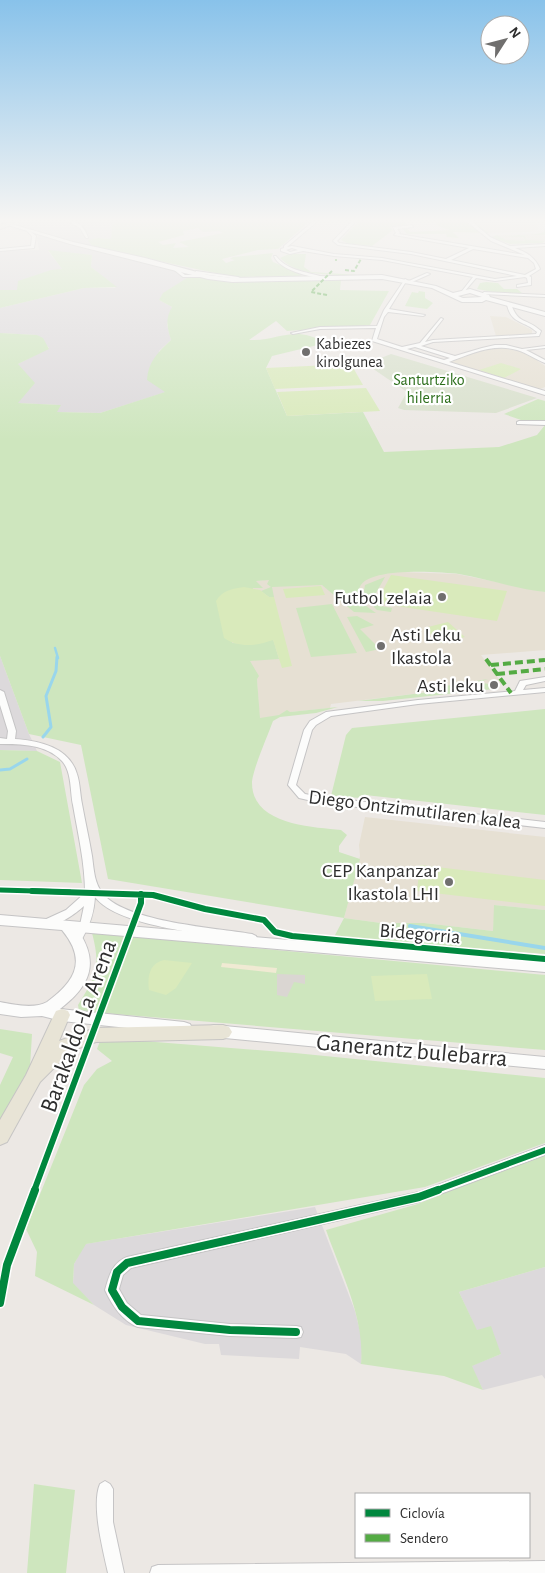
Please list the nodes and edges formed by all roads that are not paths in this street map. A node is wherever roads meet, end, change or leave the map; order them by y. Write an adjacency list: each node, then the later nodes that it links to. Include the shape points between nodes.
1 (398, 293): 12 (street)
2 (449, 293): 5 (street)
3 (457, 293): 5 (street)
4 (481, 293): 6 (street)
5 (453, 295): 10 (street)
6 (486, 296): 7 (street); 8 (street); 10 (street); 11 (street)
7 (504, 296): 8 (street); 11 (street, via 499,300)
8 (510, 296): 9 (street)
9 (545, 296)
10 (473, 301): 11 (street)
11 (504, 304): 13 (street); 18 (street, via 517,320 535,328 539,332)
12 (386, 310): 14 (street); 16 (street)
13 (545, 314)
14 (423, 315)
15 (441, 319): 21 (street)
16 (377, 327): 17 (street, via 320,328); 24 (street, via 374,340)
17 (293, 333)
18 (537, 335): 19 (street); 22 (street)
19 (526, 337): 20 (street); 22 (street)
20 (459, 340): 21 (street); 25 (street)
21 (422, 342): 23 (street)
22 (544, 343): 26 (street)
23 (414, 345): 24 (street); 27 (street)
24 (401, 349): 28 (street)
25 (465, 349): 26 (street); 27 (street)
26 (524, 349): 29 (street)
27 (456, 358): 28 (street)
28 (444, 362): 30 (street)
29 (545, 362)
30 (545, 393)
31 (519, 422): 32 (street)
32 (545, 423)
33 (545, 679): 36 (street, Diego Ontzimutilaren kalea, via 526,681)
34 (545, 690): 36 (street, Diego Ontzimutilaren kalea)
35 (0, 692): 37 (street, via 12,732)
36 (517, 692): 39 (street, Diego Ontzimutilaren kalea, via 329,714 312,723 308,730 292,785 302,796 321,800)
37 (11, 741): 38 (street); 40 (street, via 34,743 51,749 68,763)
38 (0, 742)
39 (545, 825)
40 (90, 879): 41 (street); 47 (street, via 101,899 118,910 157,921)
41 (89, 895): 44 (street, via 68,915); 46 (street)
42 (0, 920): 43 (street)
43 (15, 922): 44 (street); 45 (street)
44 (43, 924): 46 (street)
45 (0, 927)
46 (76, 931): 47 (street); 49 (street, via 84,966)
47 (285, 945): 48 (street)
48 (545, 967)
49 (71, 992): 51 (street, via 50,1008); 52 (street)
50 (0, 1008): 51 (street, Ganerantz bulebarra)
51 (42, 1010): 52 (street, Ganerantz bulebarra)
52 (62, 1015): 53 (street, Ganerantz bulebarra); 55 (main road)
53 (223, 1032): 54 (street, Ganerantz bulebarra); 55 (main road, via 94,1035 64,1046)
54 (545, 1063)
55 (34, 1077): 56 (main road)
56 (0, 1137)
57 (545, 1150): 58 (street, via 419,1197 127,1263 117,1272 112,1290 122,1307 138,1321 230,1330)
58 (296, 1332)
59 (105, 1489): 61 (street, via 105,1522)
60 (545, 1569): 62 (street)
61 (116, 1573)
62 (158, 1573)

